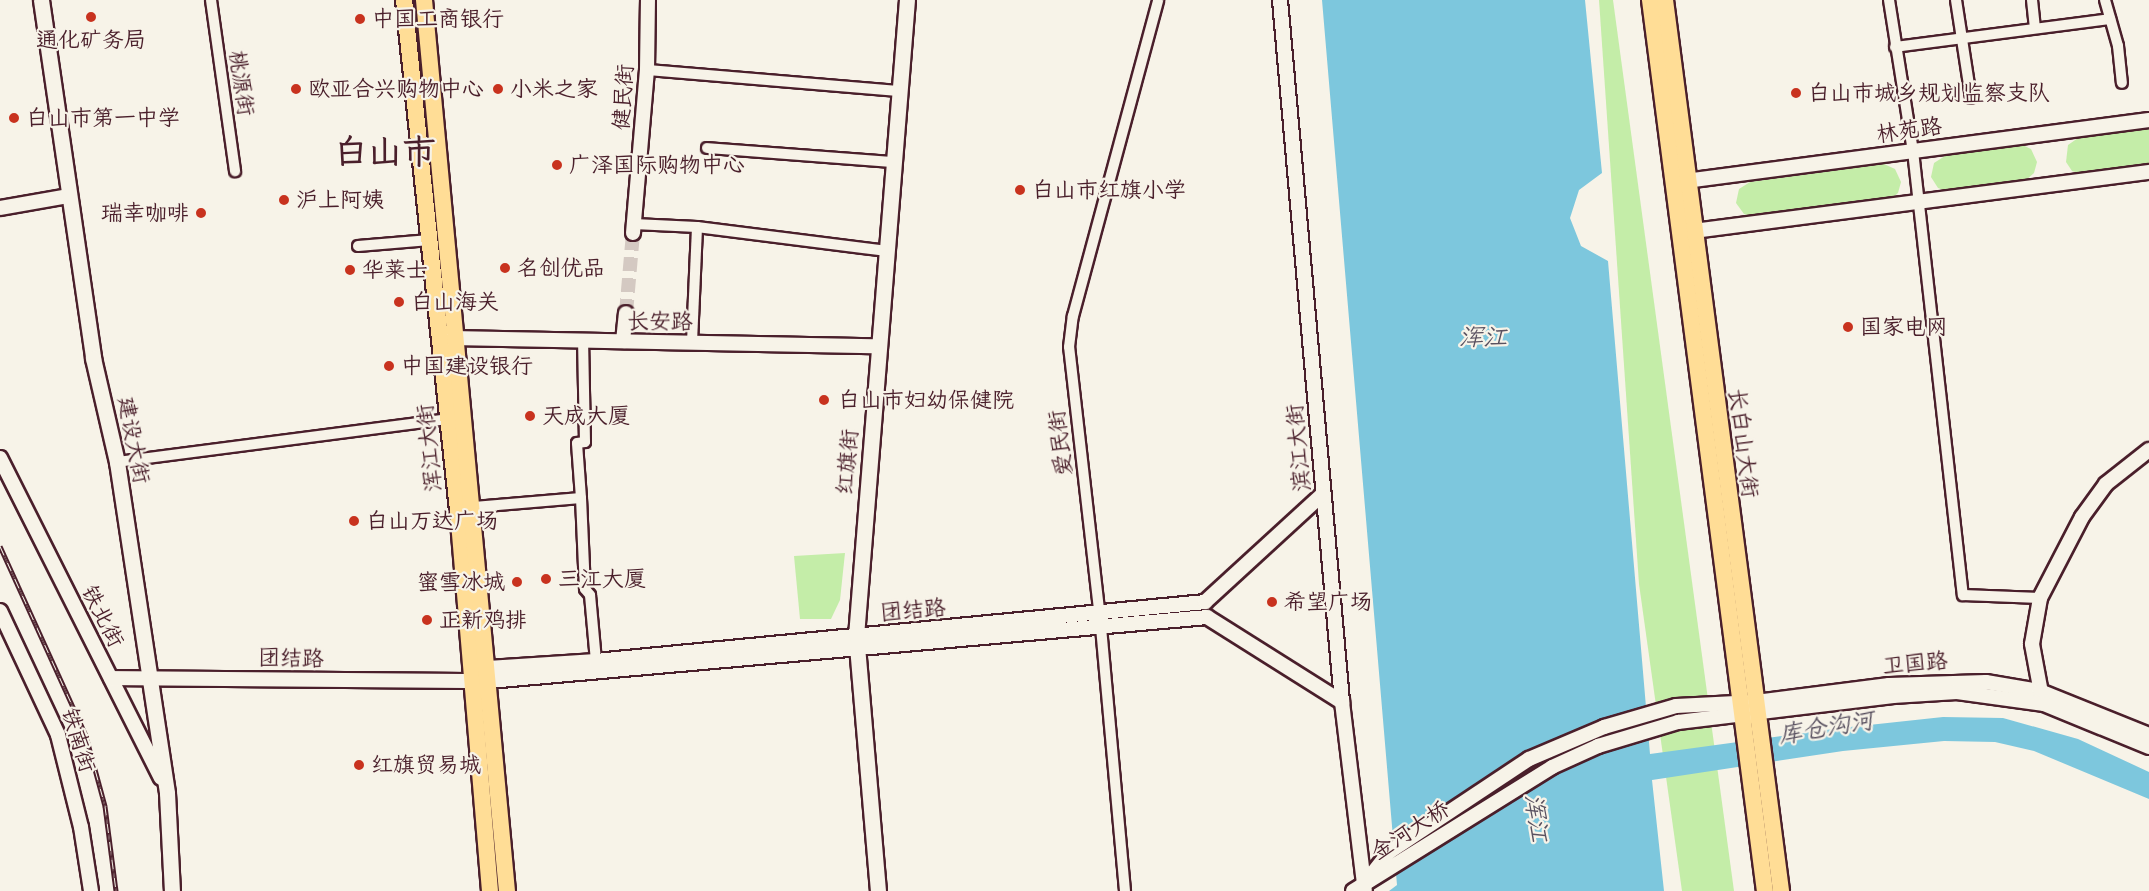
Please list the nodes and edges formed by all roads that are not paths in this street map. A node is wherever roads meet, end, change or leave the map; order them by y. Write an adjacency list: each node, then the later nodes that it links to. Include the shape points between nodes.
1 (41, 0): 30 (main road, 建设大街)
2 (211, 0): 27 (street, 桃源街)
3 (404, 0): 36 (main road, 浑江大街)
4 (424, 0): 40 (main road, 浑江大街)
5 (648, 0): 19 (street, 健民街)
6 (907, 0): 21 (main road, 红旗街)
7 (1158, 0): 56 (street, 爱民街, via 1076,305 1069,347)
8 (1280, 0): 49 (street, 滨江大街)
9 (1650, 0): 29 (main road, 长白山大街)
10 (1665, 0): 29 (main road, 长白山大街)
11 (1889, 0): 18 (street)
12 (1956, 0): 17 (street)
13 (2032, 0): 16 (street)
14 (2105, 0): 15 (street)
15 (2110, 19): 16 (street); 20 (street)
16 (2035, 28): 17 (street)
17 (1962, 38): 18 (street); 22 (street)
18 (1896, 47): 25 (street)
19 (647, 70): 21 (street); 34 (street, 健民街)
20 (2122, 83)
21 (899, 91): 26 (main road, 红旗街)
22 (1971, 98)
23 (2149, 120): 25 (street, 林苑路)
24 (707, 148): 26 (street)
25 (1913, 151): 29 (street, 林苑路); 31 (street)
26 (893, 162): 38 (main road, 红旗街)
27 (235, 171)
28 (2149, 171): 31 (street)
29 (1682, 182): 35 (main road, 长白山大街)
30 (68, 196): 32 (street); 48 (main road, 建设大街, via 93,358)
31 (1918, 201): 35 (street); 52 (street, via 1963,595)
32 (0, 208)
33 (697, 227): 34 (street); 38 (street); 43 (street)
34 (633, 228)
35 (1688, 232): 66 (main road, 长白山大街)
36 (430, 240): 37 (street); 40 (main road, 浑江大街)
37 (357, 246)
38 (887, 251): 44 (main road, 红旗街)
39 (626, 313): 42 (street)
40 (449, 338): 41 (street, 长安路); 45 (main road, 浑江大街); 51 (main road, 浑江大街)
41 (583, 341): 42 (street, 长安路); 50 (street, via 585,442 577,443)
42 (623, 341): 43 (street, 长安路)
43 (692, 342): 44 (street, 长安路)
44 (879, 346): 57 (main road, 红旗街)
45 (448, 419): 48 (street); 62 (main road, 浑江大街)
46 (2149, 450): 52 (street, via 2106,484 2082,517)
47 (0, 458): 61 (street, 铁北街)
48 (117, 462): 60 (main road, 建设大街)
49 (1323, 494): 53 (street); 64 (street, 滨江大街)
50 (581, 498): 51 (street); 58 (street, via 585,589 590,595)
51 (474, 507): 59 (main road, 浑江大街)
52 (2040, 598): 63 (street, via 2032,644)
53 (1205, 602): 55 (street); 56 (street, 团结路)
54 (0, 611): 73 (street, 铁南街, via 58,735 81,827)
55 (1207, 617): 56 (street, 团结路); 64 (street)
56 (1101, 620): 57 (street, 团结路); 78 (street, 爱民街)
57 (856, 642): 58 (street, 团结路); 59 (street, 团结路); 77 (main road, 红旗街)
58 (596, 661): 59 (street, 团结路)
59 (489, 674): 62 (street, 团结路); 76 (main road, 浑江大街)
60 (149, 677): 61 (street, 团结路); 62 (street, 团结路); 71 (main road, 建设大街)
61 (111, 678): 71 (street, 铁北街, via 148,746)
62 (470, 681): 75 (main road, 浑江大街)
63 (2042, 698): 66 (street, 卫国路, via 1938,692); 68 (street, 卫国路); 69 (street, 卫国路)
64 (1342, 702): 72 (street, 滨江大街)
65 (1676, 706): 66 (street, 卫国路); 72 (street, 金河大桥, via 1604,727 1529,759 1389,852)
66 (1749, 707): 67 (street, 卫国路); 70 (main road, 长白山大街)
67 (1678, 722): 72 (street, 金河大桥, via 1598,746 1552,767)
68 (2149, 735)
69 (2149, 747)
70 (1757, 765): 79 (main road, 长白山大街); 80 (main road, 长白山大街)
71 (167, 793): 74 (main road, 建设大街)
72 (1361, 888)
73 (91, 891)
74 (172, 891)
75 (490, 891)
76 (507, 891)
77 (878, 891)
78 (1125, 891)
79 (1765, 891)
80 (1781, 891)

